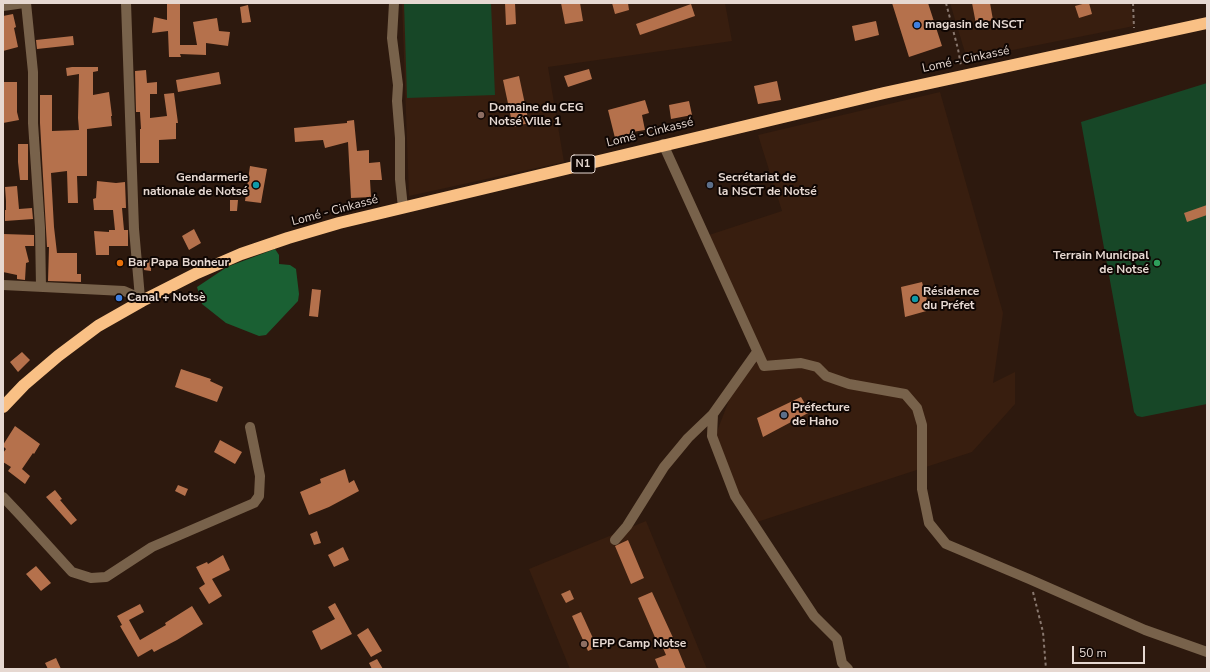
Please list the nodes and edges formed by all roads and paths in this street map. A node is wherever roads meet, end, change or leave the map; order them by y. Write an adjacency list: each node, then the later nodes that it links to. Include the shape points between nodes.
1 (25, 3): 6 (street); 13 (street, via 33,72)
2 (126, 3): 14 (street, via 134,228)
3 (394, 3): 11 (street, via 392,38 398,84)
4 (946, 3): 9 (path)
5 (1133, 3): 8 (path)
6 (3, 6)
7 (1207, 22): 8 (highway, Lomé - Cinkassé / N1)
8 (1134, 38): 9 (highway, Lomé - Cinkassé / N1)
9 (962, 76): 10 (highway, Lomé - Cinkassé / N1)
10 (663, 144): 11 (highway, Lomé - Cinkassé / N1); 15 (street)
11 (403, 208): 14 (highway, Lomé - Cinkassé / N1, via 339,223 240,254)
12 (3, 285): 13 (street)
13 (41, 287): 14 (street, via 124,291)
14 (141, 299): 16 (highway, Lomé - Cinkassé / N1, via 98,326 58,356)
15 (757, 352): 17 (street); 21 (street, via 764,366 801,363 817,367 826,376 849,384 905,394 917,408 922,426 922,489 929,524 946,544)
16 (3, 407)
17 (713, 414): 20 (street, via 688,438 664,467); 23 (street, via 712,436 735,496 814,616 837,639 842,663)
18 (250, 428): 19 (street, via 260,476 259,496 254,503 152,547 106,577 91,578 72,572)
19 (3, 497)
20 (615, 540)
21 (1029, 578): 22 (street, via 1145,630); 24 (path, via 1043,632)
22 (1207, 652)
23 (848, 669)
24 (1046, 669)

